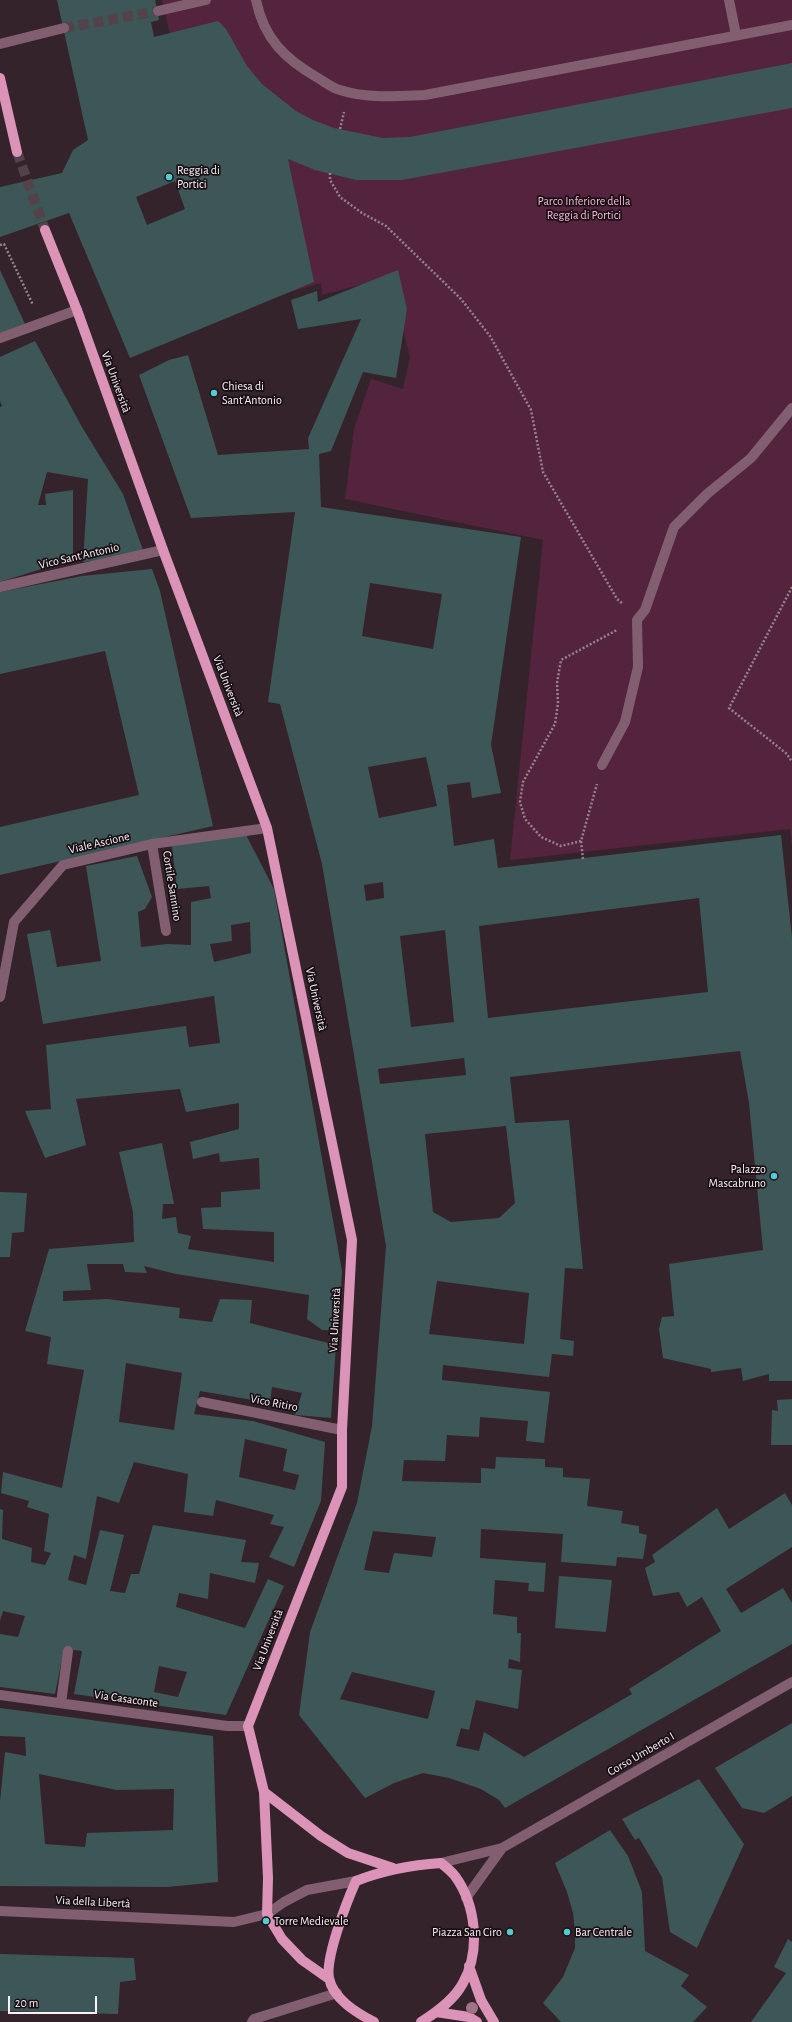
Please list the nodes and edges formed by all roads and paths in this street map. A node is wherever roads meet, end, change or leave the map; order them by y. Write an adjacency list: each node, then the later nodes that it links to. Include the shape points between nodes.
1 (206, 0): 4 (street)
2 (256, 0): 7 (street, via 272,41 296,65 339,90 378,96 425,95)
3 (729, 0): 7 (street)
4 (158, 11)
5 (792, 25): 7 (street)
6 (64, 28): 8 (street)
7 (736, 35)
8 (0, 44)
9 (0, 78): 10 (main road)
10 (17, 152)
11 (330, 174): 21 (path, via 330,180 340,196 362,213 386,226 461,299 490,336 532,410 543,472 617,598)
12 (45, 230): 14 (main road, Via Università)
13 (0, 245): 15 (path, via 4,244)
14 (77, 310): 15 (street); 18 (main road, Via Università)
15 (42, 323): 16 (street)
16 (0, 338)
17 (792, 408): 21 (street, via 751,458 707,494 674,527 645,610)
18 (163, 550): 19 (street, Vico Sant'Antonio); 24 (main road, Via Università)
19 (0, 587)
20 (792, 587): 22 (path, via 729,708 787,754)
21 (637, 620): 23 (street, via 638,667 625,722); 25 (path, via 561,660 555,724 523,782 520,802 525,819 541,837 561,846)
22 (792, 762)
23 (602, 765): 25 (path)
24 (267, 828): 26 (street, Viale Ascione); 31 (main road, Via Università, via 352,1240)
25 (581, 841): 27 (path)
26 (152, 844): 28 (street, Cortile Sannino); 29 (street, Viale Ascione, via 63,865 14,922)
27 (583, 859)
28 (166, 931)
29 (0, 997)
30 (202, 1402): 31 (street, Vico Ritiro)
31 (342, 1430): 36 (main road, Via Università, via 342,1487)
32 (68, 1651): 35 (street)
33 (792, 1682): 38 (street, Corso Umberto I)
34 (0, 1695): 35 (street, Via Casaconte)
35 (61, 1703): 36 (street, Via Casaconte, via 227,1726)
36 (248, 1726): 37 (main road)
37 (264, 1792): 40 (main road, via 348,1853); 44 (main road)
38 (502, 1848): 39 (street, Corso Umberto I); 42 (street, Corso Umberto I)
39 (441, 1863): 40 (main road); 42 (main road, via 455,1875)
40 (393, 1868): 41 (main road)
41 (356, 1881): 44 (street, via 307,1890); 46 (main road, via 332,1950)
42 (466, 1898): 45 (main road, via 472,1910 475,1943)
43 (0, 1910): 44 (street, Via della Libertà, via 234,1922)
44 (267, 1914): 46 (main road, via 282,1940 302,1960)
45 (469, 1966): 48 (main road, via 463,1982 452,1998); 53 (main road, via 481,2000)
46 (329, 1979): 47 (main road)
47 (337, 1993): 49 (street, via 254,2019); 50 (main road, via 353,2011)
48 (436, 2012): 51 (main road); 52 (main road, via 469,2017)
49 (252, 2022)
50 (374, 2022)
51 (421, 2022)
52 (477, 2022)
53 (494, 2022)

